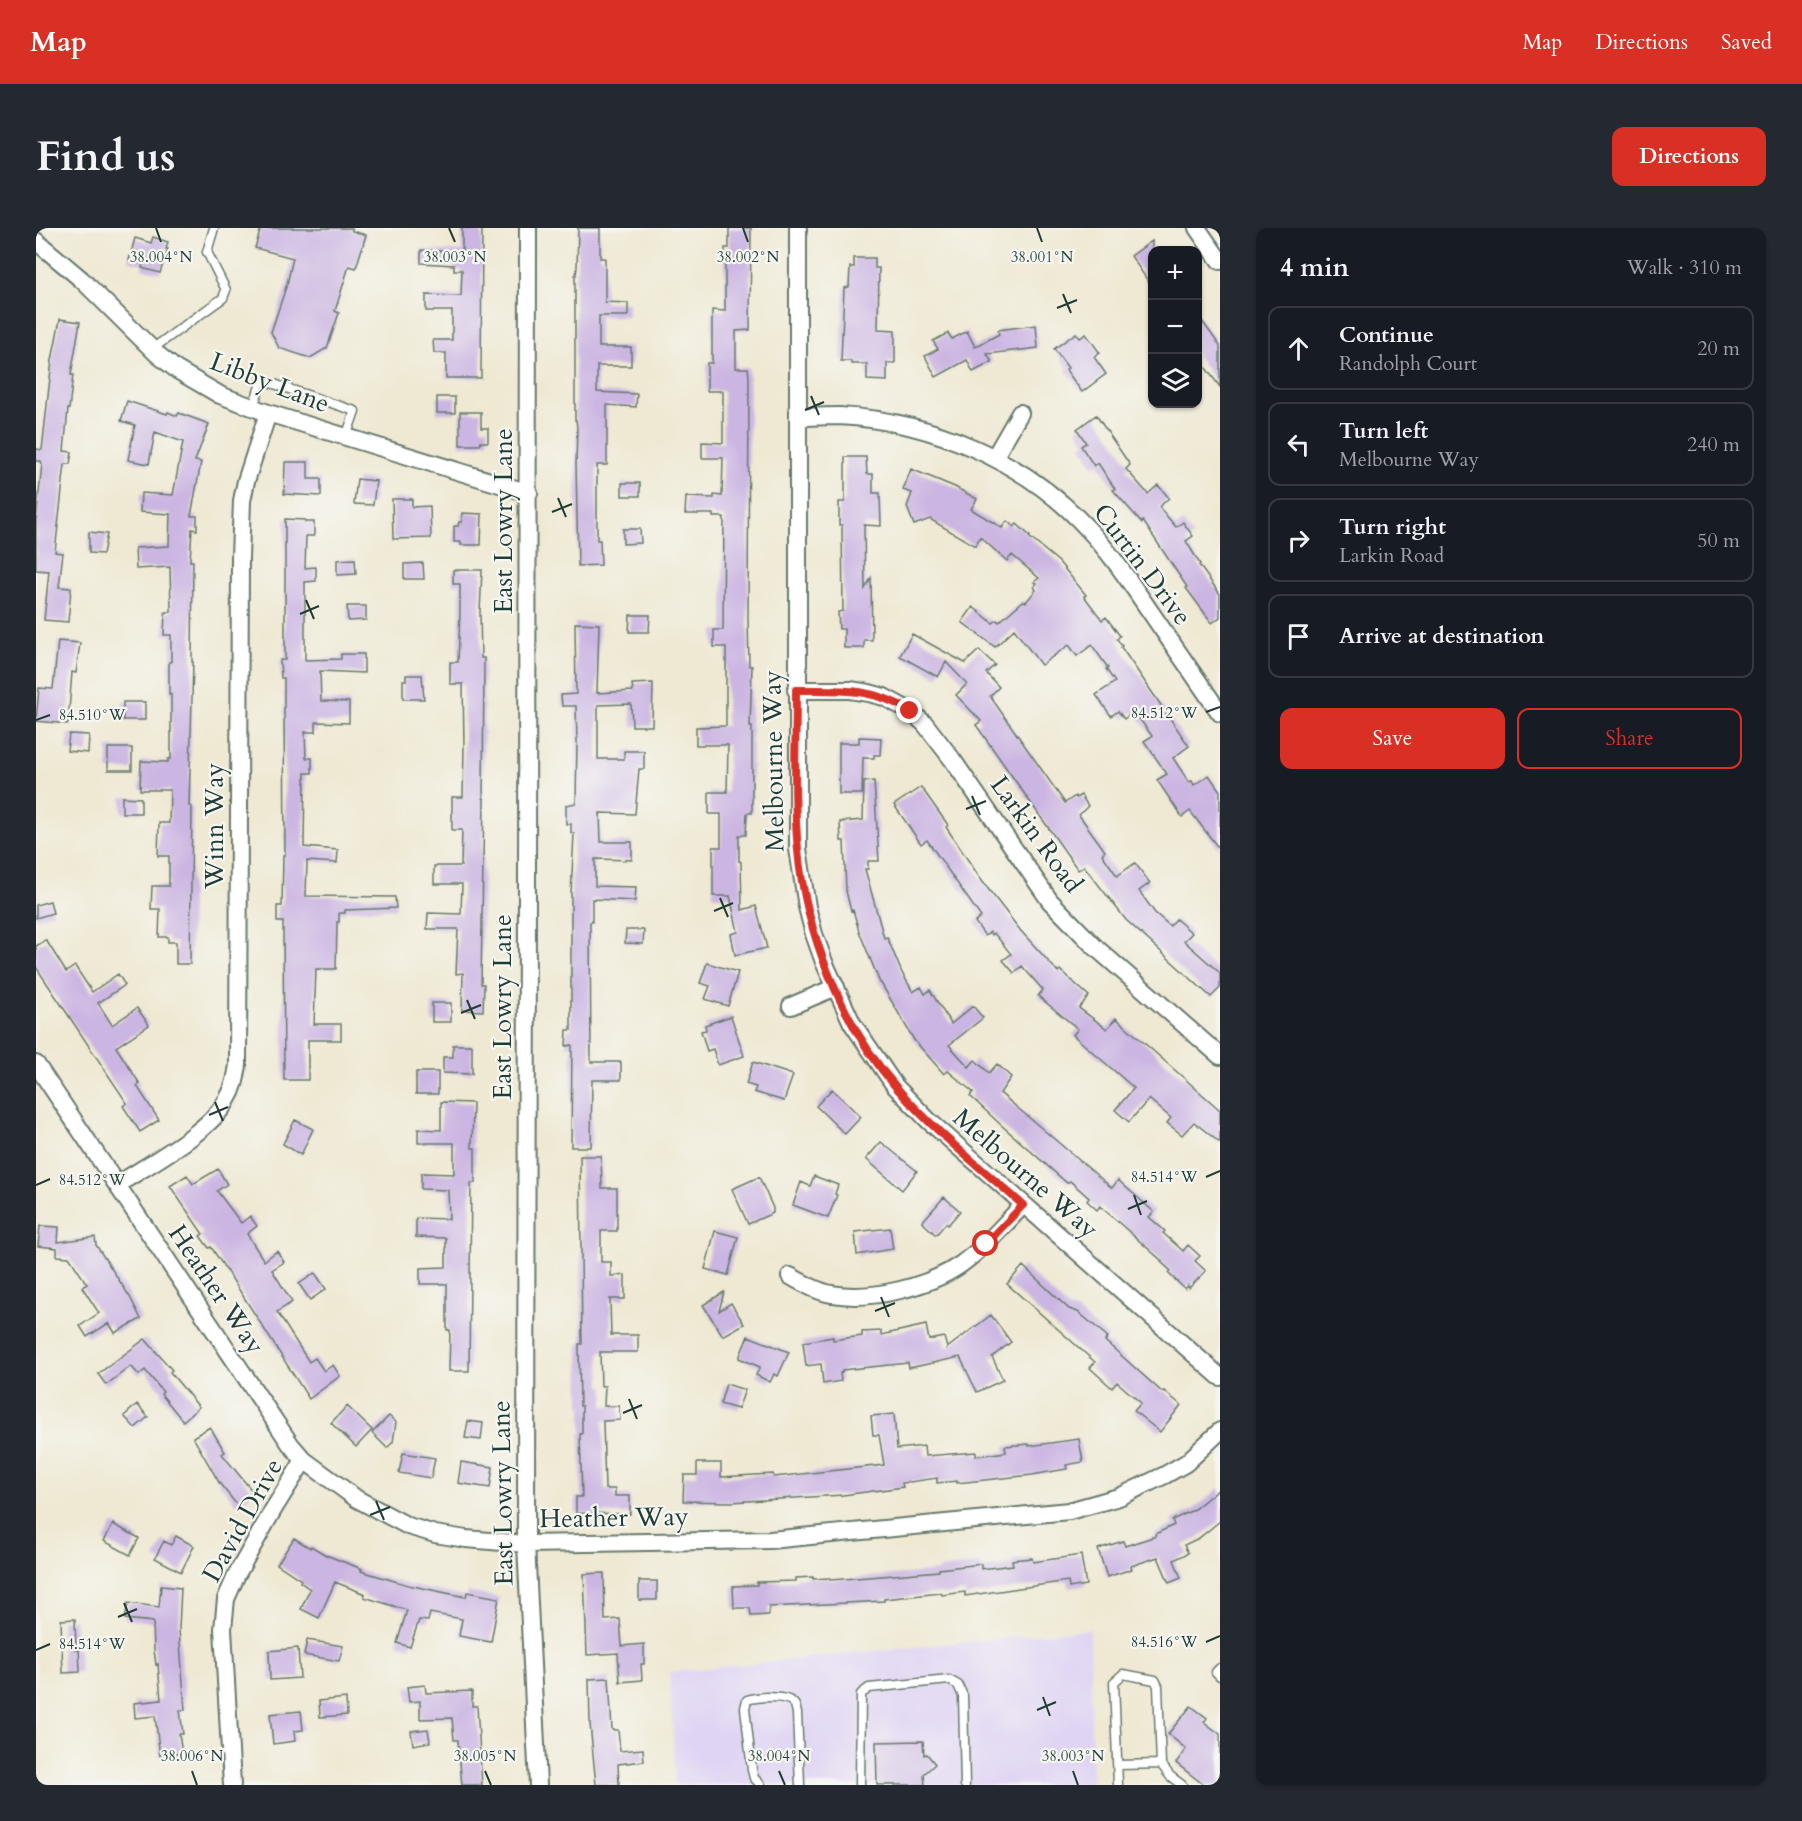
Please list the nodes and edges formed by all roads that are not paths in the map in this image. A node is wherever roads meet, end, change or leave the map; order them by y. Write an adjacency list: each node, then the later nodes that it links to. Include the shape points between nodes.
1 (214, 228): 7 (lane, via 207,252 226,290 223,298)
2 (528, 228): 13 (street, East Lowry Lane)
3 (798, 228): 10 (street, Melbourne Way)
4 (1197, 228): 6 (street)
5 (36, 241): 7 (street, Libby Lane)
6 (1220, 261)
7 (152, 349): 8 (street, Libby Lane, via 197,383)
8 (260, 410): 11 (street, Libby Lane); 11 (lane, via 262,380 355,411); 20 (street, Winn Way, via 242,501 240,558 238,1065 234,1086 217,1115)
9 (1020, 413): 12 (street)
10 (798, 417): 12 (street, Curtin Drive, via 839,416 923,429); 14 (street, Melbourne Way)
11 (346, 437): 13 (street, Libby Lane)
12 (994, 458): 15 (street, Curtin Drive, via 1050,493 1101,543)
13 (529, 493): 26 (street, East Lowry Lane)
14 (796, 690): 16 (street, Melbourne Way, via 800,868 814,934); 18 (street, Larkin Road, via 869,693 910,711 952,759 1050,901 1094,946)
15 (1220, 713)
16 (836, 987): 17 (street); 21 (street, Melbourne Way, via 852,1023 895,1086)
17 (791, 1006)
18 (1220, 1056)
19 (36, 1064): 20 (street, Heather Way)
20 (117, 1185): 25 (street, Heather Way)
21 (1023, 1205): 22 (street, via 986,1244 958,1266 911,1287 849,1296 830,1294); 23 (street, Melbourne Way)
22 (790, 1276)
23 (1220, 1377)
24 (1220, 1431): 26 (street, Heather Way, via 1166,1475 1119,1497 1069,1511 770,1540)
25 (304, 1460): 26 (street, Heather Way, via 357,1499 408,1526 466,1539); 31 (street, David Drive, via 226,1599 223,1629)
26 (526, 1544): 32 (street, East Lowry Lane)
27 (1220, 1668): 28 (lane, via 1216,1672)
28 (1220, 1676)
29 (1161, 1764): 30 (lane); 30 (lane, via 1157,1682 1123,1674 1113,1688); 38 (lane)
30 (1119, 1765): 37 (lane)
31 (232, 1785)
32 (538, 1785)
33 (761, 1785): 34 (lane, via 752,1770 745,1708 747,1700 758,1697 788,1698 794,1704)
34 (800, 1785)
35 (860, 1785): 36 (lane, via 861,1694 869,1688 949,1680 958,1685 963,1696)
36 (965, 1785)
37 (1118, 1785)
38 (1182, 1785)

